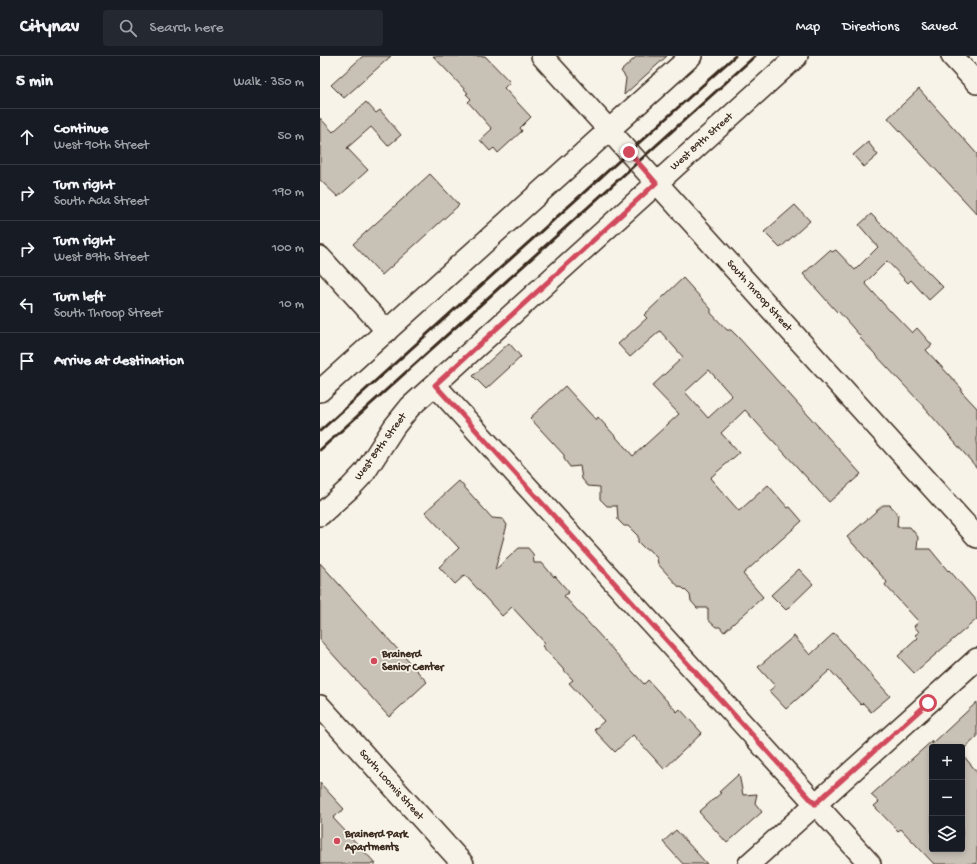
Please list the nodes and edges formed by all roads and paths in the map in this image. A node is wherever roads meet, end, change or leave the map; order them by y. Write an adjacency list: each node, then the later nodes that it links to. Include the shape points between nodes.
1 (542, 56): 6 (street, South Throop Street)
2 (691, 56): 6 (street)
3 (797, 56): 7 (street, West 89th Street)
4 (952, 56): 5 (street)
5 (977, 83)
6 (609, 130): 7 (street, South Throop Street); 9 (street)
7 (656, 183): 10 (street, West 89th Street); 13 (street, South Throop Street)
8 (320, 257): 9 (street)
9 (387, 331): 11 (street)
10 (435, 385): 12 (street, West 89th Street, via 410,407 365,472); 16 (street)
11 (320, 391)
12 (320, 515)
13 (977, 537)
14 (977, 659): 16 (street)
15 (320, 706): 17 (street, South Loomis Street)
16 (815, 804): 18 (street); 19 (street)
17 (463, 864)
18 (749, 864)
19 (870, 864)

